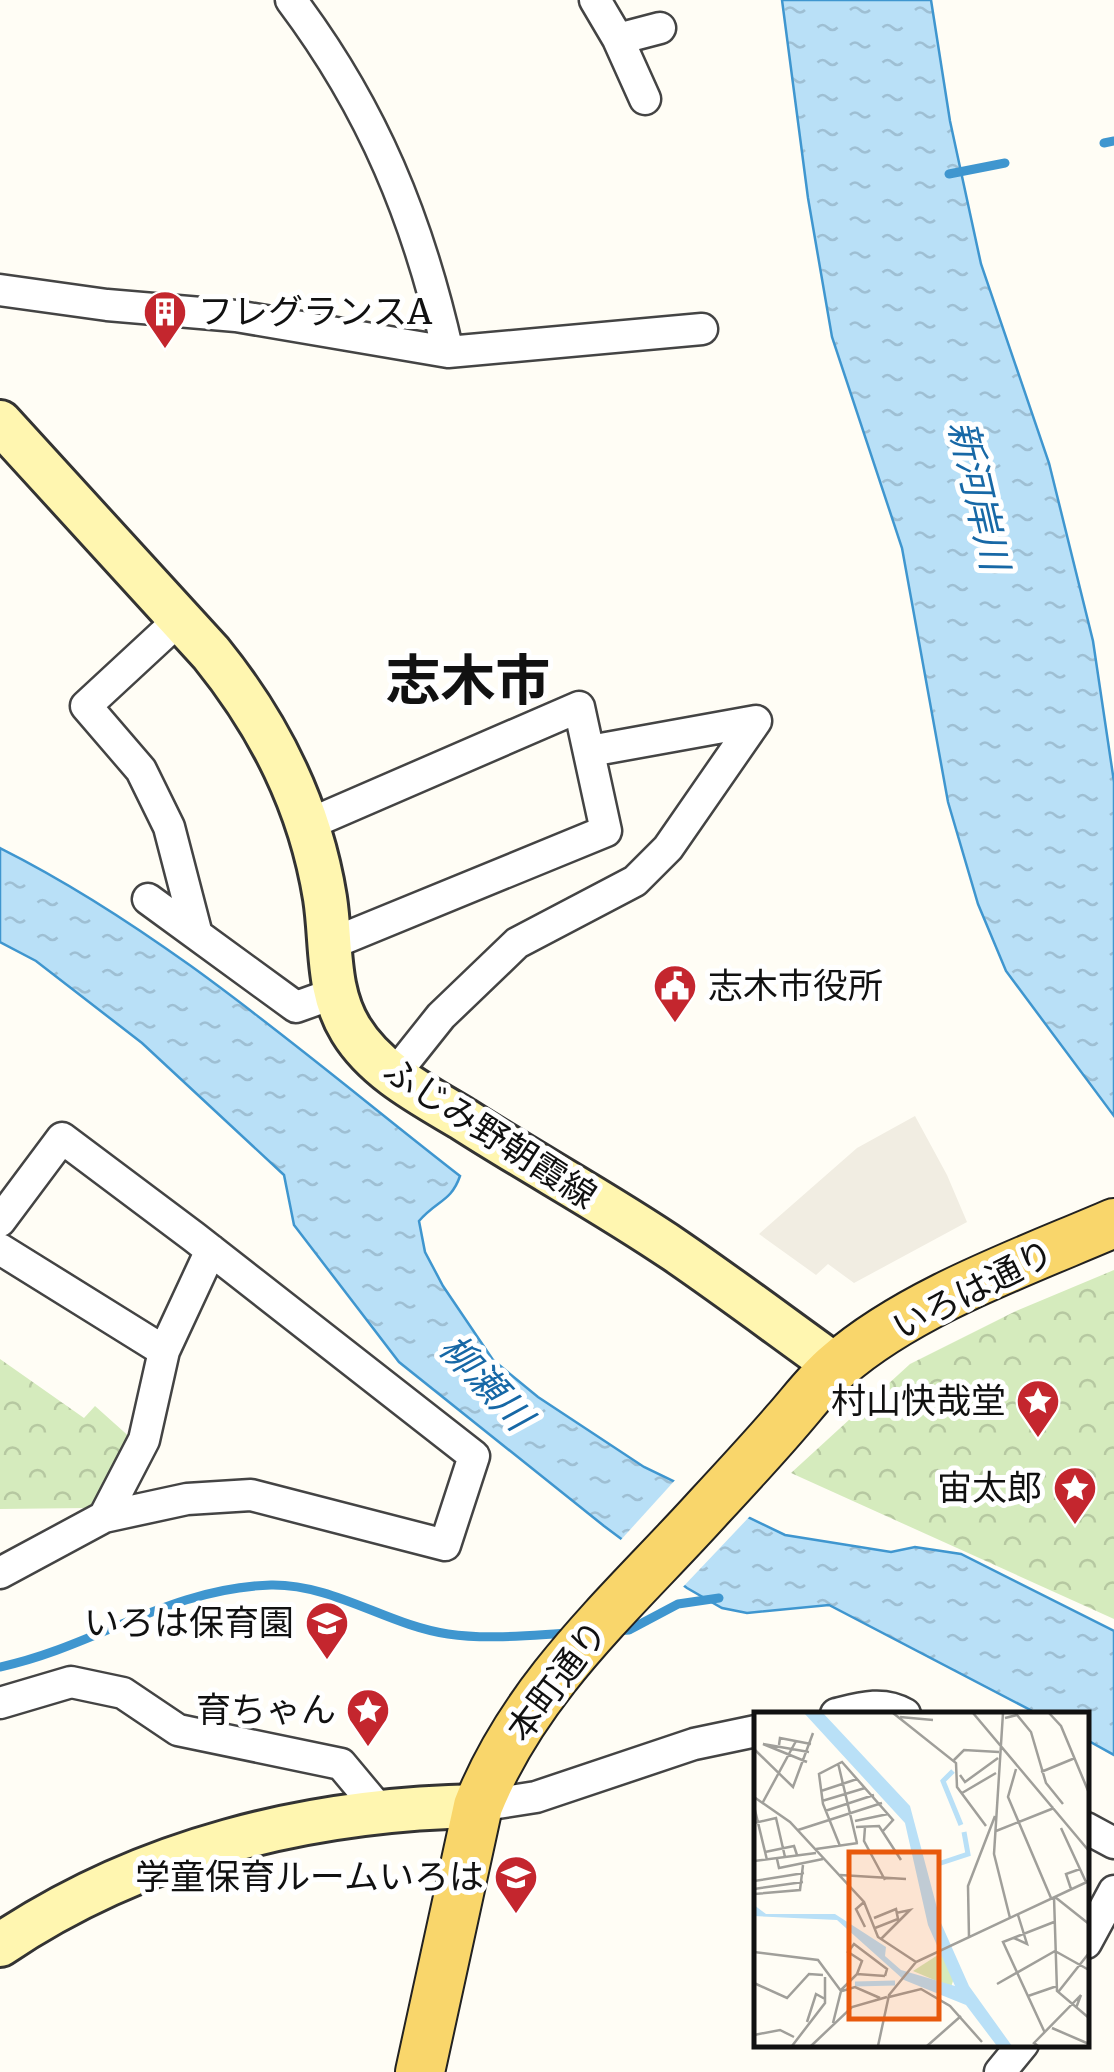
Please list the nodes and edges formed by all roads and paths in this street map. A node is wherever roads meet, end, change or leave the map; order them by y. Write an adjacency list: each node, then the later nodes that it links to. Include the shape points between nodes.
1 (291, 0): 8 (street, via 377,134 432,279)
2 (595, 0): 4 (street)
3 (660, 28): 4 (street)
4 (618, 39): 5 (street)
5 (644, 100)
6 (0, 290): 8 (street, via 236,316)
7 (702, 329): 8 (street)
8 (448, 352)
9 (0, 422): 10 (main road, ふじみ野朝霞線)
10 (181, 618): 12 (main road, ふじみ野朝霞線, via 253,710); 14 (street, via 86,706 142,770 169,827)
11 (590, 752): 12 (street, via 579,706); 15 (street, via 606,832); 17 (street, via 756,721 668,848 636,881 517,943 441,1016)
12 (309, 824): 15 (main road, ふじみ野朝霞線)
13 (148, 899): 14 (street)
14 (196, 931): 16 (street, via 296,1007)
15 (328, 945): 16 (main road, ふじみ野朝霞線)
16 (334, 993): 17 (main road, ふじみ野朝霞線, via 352,1032)
17 (394, 1075): 23 (main road, ふじみ野朝霞線, via 676,1250)
18 (0, 1221): 21 (street, via 62,1138)
19 (1097, 1230): 23 (main road, いろは通り, via 944,1300)
20 (0, 1249): 22 (street)
21 (211, 1250): 22 (street); 24 (street, via 474,1456 445,1546 251,1494 186,1499)
22 (164, 1351): 24 (street, via 144,1440)
23 (836, 1366): 30 (main road, 本町通り, via 550,1681)
24 (104, 1517): 25 (street)
25 (0, 1574)
26 (0, 1704): 31 (street, via 71,1682 123,1694 178,1730 341,1764)
27 (844, 1712): 28 (street, via 868,1706)
28 (902, 1712)
29 (754, 1731): 30 (street, via 694,1744 536,1797)
30 (478, 1806): 31 (main road); 38 (main road, 本町通り)
31 (382, 1813): 36 (main road, via 244,1835 174,1856 99,1888)
32 (1089, 1830): 33 (street)
33 (1114, 1843)
34 (1114, 1891): 35 (street)
35 (1089, 1937)
36 (0, 1944)
37 (1021, 2047): 39 (street)
38 (420, 2072)
39 (1000, 2072)

